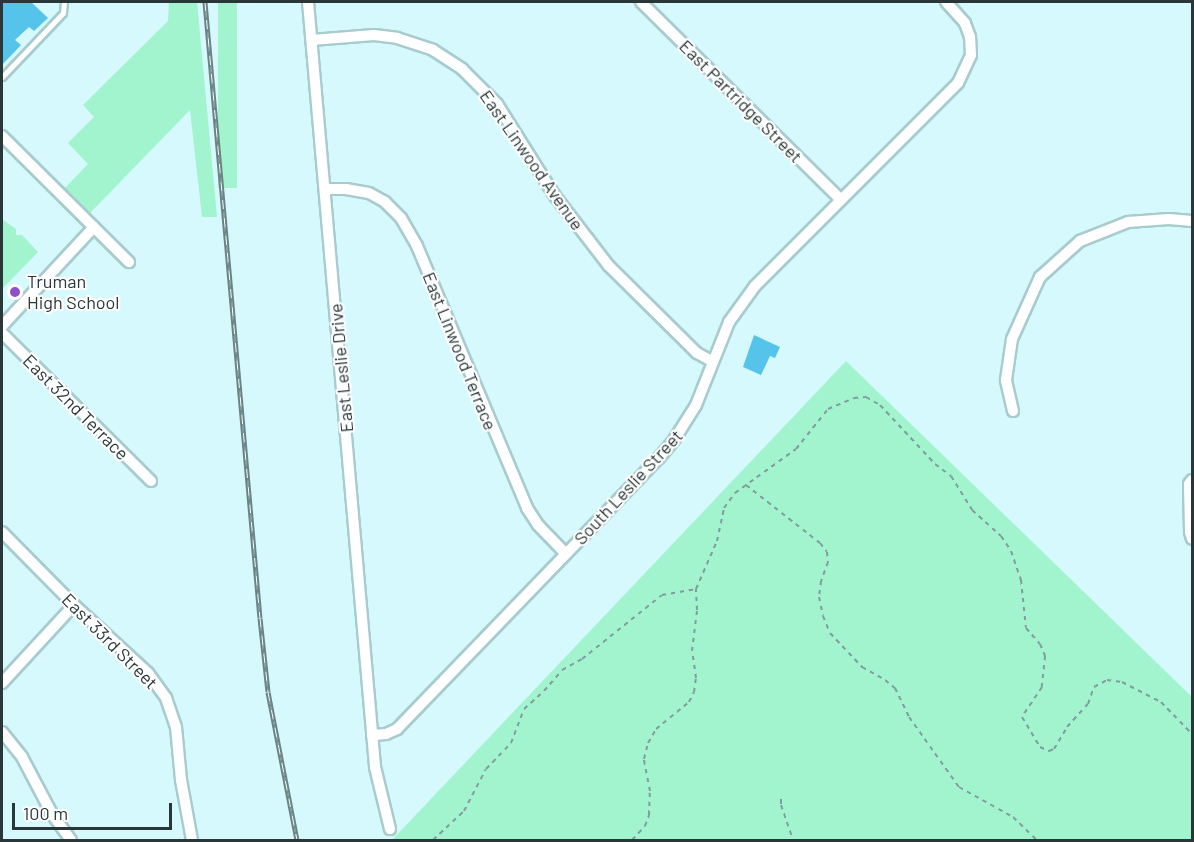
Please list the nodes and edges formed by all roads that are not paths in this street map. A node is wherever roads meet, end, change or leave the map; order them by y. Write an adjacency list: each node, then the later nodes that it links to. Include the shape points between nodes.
1 (308, 2): 5 (street, East Leslie Drive)
2 (641, 2): 9 (street, East Partridge Street)
3 (946, 2): 9 (street, South Leslie Street, via 965,23 970,37 971,56 958,83)
4 (65, 3): 6 (lane, via 63,13)
5 (312, 40): 8 (street, East Leslie Drive); 15 (street, East Linwood Avenue, via 374,35 396,38 433,50 462,69 497,104 555,196 609,266 697,353)
6 (2, 77)
7 (2, 136): 11 (street)
8 (325, 189): 21 (street, East Linwood Terrace, via 369,193 401,218 417,246 527,508); 25 (street, East Leslie Drive)
9 (841, 200): 15 (street, South Leslie Street, via 755,286 729,322)
10 (1192, 221): 16 (street, via 1128,222 1080,241 1040,277 1012,339 1005,380)
11 (93, 227): 12 (street); 13 (street)
12 (129, 262)
13 (2, 326)
14 (2, 333): 18 (street, East 32nd Terrace)
15 (713, 362): 21 (street, South Leslie Street, via 696,405 674,440)
16 (1013, 411)
17 (1192, 480): 20 (street)
18 (151, 481)
19 (2, 532): 22 (street, East 33rd Street)
20 (1192, 538)
21 (566, 554): 25 (street, South Leslie Street, via 397,729)
22 (74, 606): 23 (street); 28 (street, East 33rd Street, via 148,673 166,698 176,727)
23 (2, 683)
24 (2, 732): 27 (street, via 22,757 52,814)
25 (372, 735): 26 (street, East Leslie Drive, via 375,767)
26 (390, 829)
27 (71, 840)
28 (192, 840)

